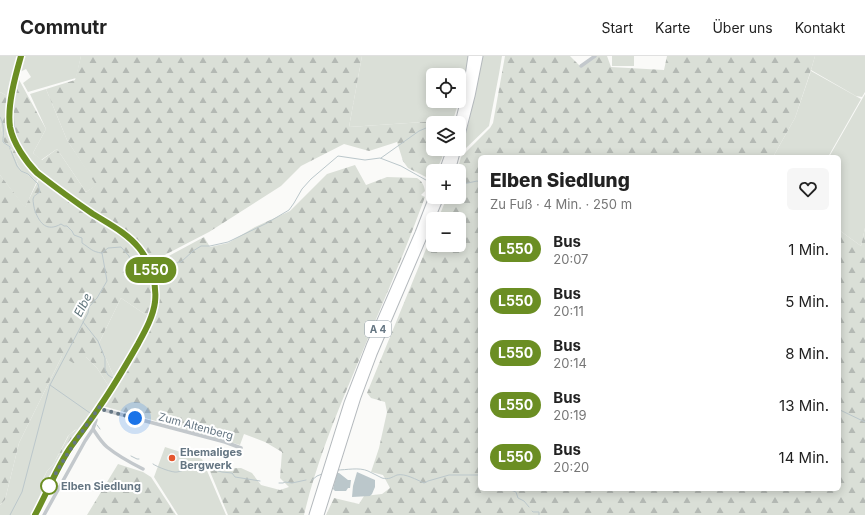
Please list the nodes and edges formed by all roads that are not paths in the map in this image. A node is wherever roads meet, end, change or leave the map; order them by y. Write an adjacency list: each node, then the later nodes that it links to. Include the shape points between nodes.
1 (21, 56): 11 (street, via 12,90 10,127 24,157 46,180 130,239 143,253 153,276 156,290 151,316 133,353)
2 (472, 56): 6 (highway)
3 (479, 56): 7 (highway)
4 (595, 56): 5 (street)
5 (581, 66)
6 (461, 116)
7 (466, 116)
8 (431, 204): 10 (highway, A 4)
9 (437, 204): 10 (highway, A 4)
10 (422, 234): 14 (highway, A 4)
11 (100, 406): 12 (street); 15 (street, Zum Altenberg, via 104,410)
12 (94, 415): 13 (street, via 96,420); 17 (street, via 64,458)
13 (93, 428): 16 (street, via 106,446); 18 (street)
14 (343, 428): 19 (highway, A 4); 20 (highway, A 4)
15 (241, 448)
16 (143, 469)
17 (35, 515)
18 (44, 515)
19 (313, 515)
20 (320, 515)

